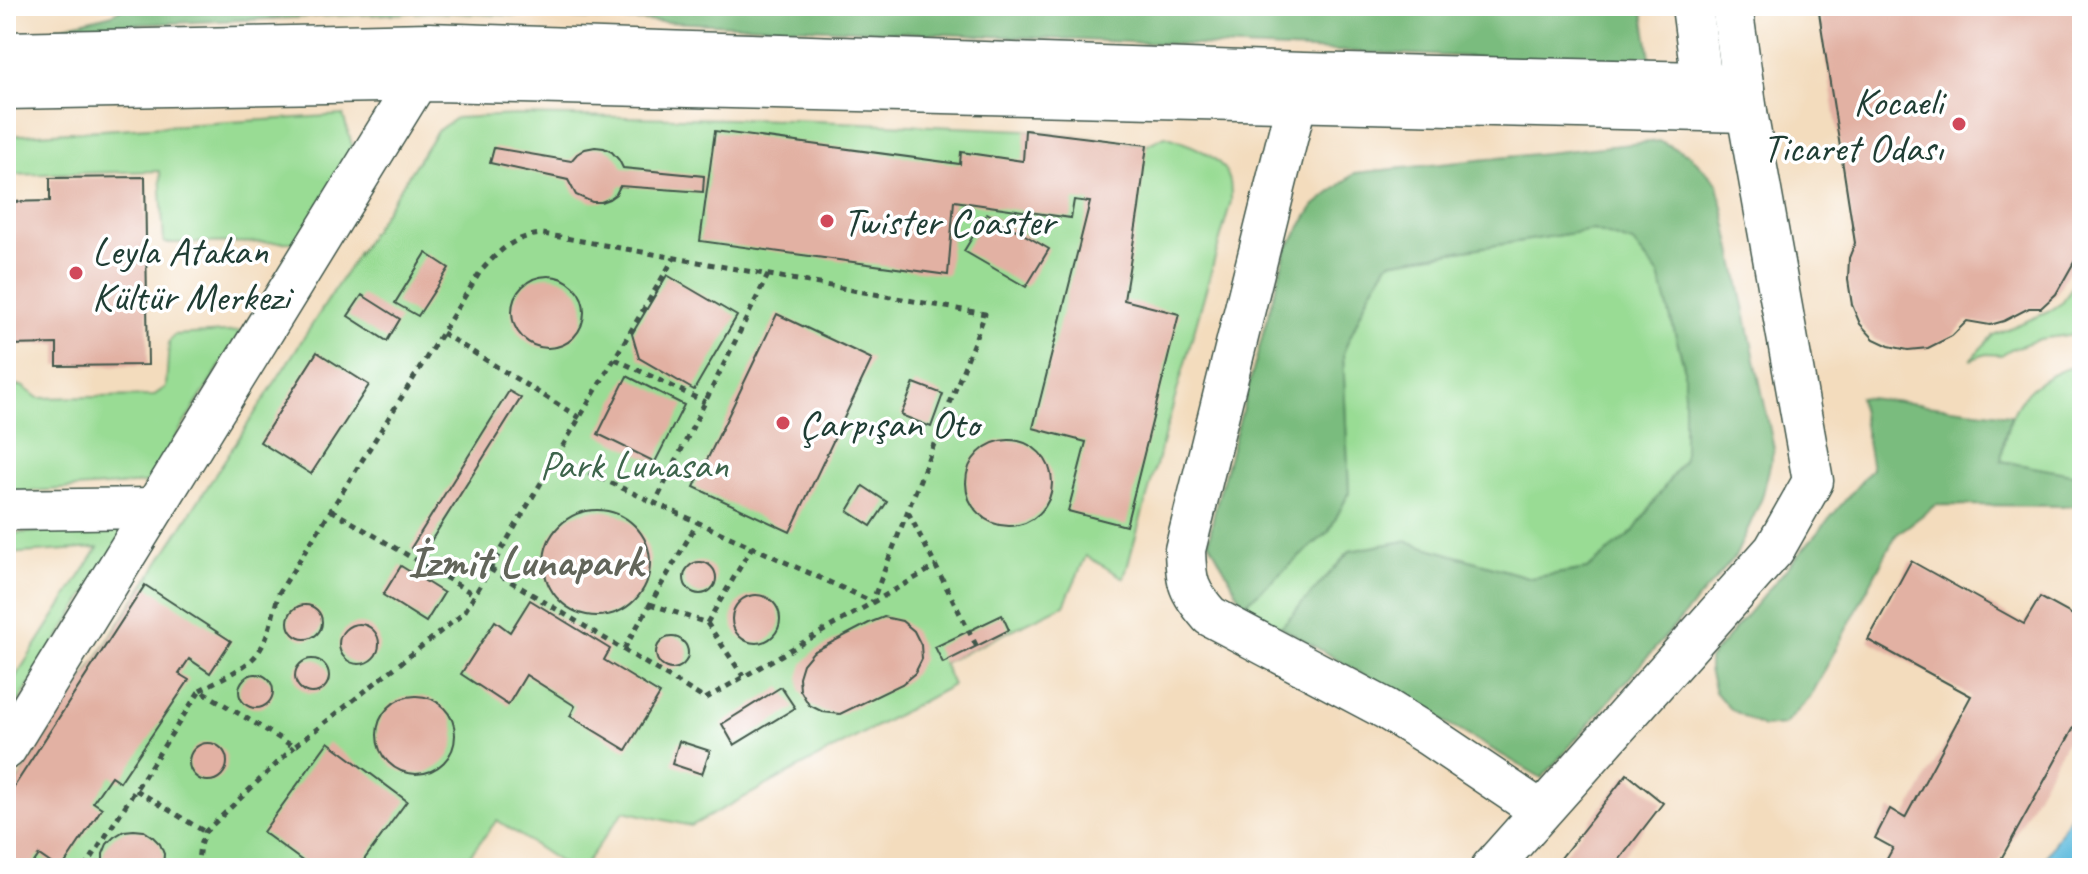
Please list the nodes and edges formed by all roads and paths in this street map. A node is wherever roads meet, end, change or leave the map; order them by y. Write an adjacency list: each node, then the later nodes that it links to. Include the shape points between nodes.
1 (1692, 6): 8 (street)
2 (1732, 6): 9 (street)
3 (441, 43): 4 (street); 5 (street); 6 (street)
4 (6, 52)
5 (418, 82): 6 (street); 7 (street); 18 (street)
6 (1300, 88): 8 (street); 37 (street, via 1185,550 1193,597 1210,616 1386,709)
7 (6, 89)
8 (1704, 96): 9 (street)
9 (1748, 115): 37 (street, via 1813,481 1774,550)
10 (674, 258): 11 (path); 12 (path, via 527,235 496,254 480,272); 13 (path)
11 (768, 275): 14 (path); 21 (path, via 985,314)
12 (442, 333): 15 (path); 20 (path)
13 (615, 359): 14 (path); 15 (path)
14 (705, 402): 17 (path)
15 (580, 418): 16 (path)
16 (556, 458): 17 (path); 25 (path)
17 (655, 503): 22 (path)
18 (154, 508): 19 (street); 35 (street)
19 (6, 510)
20 (331, 510): 26 (path); 33 (path, via 279,593 259,651)
21 (908, 512): 24 (path); 27 (path)
22 (698, 522): 23 (path); 28 (path)
23 (752, 547): 27 (path); 29 (path)
24 (936, 566): 27 (path); 30 (path)
25 (490, 569): 26 (path); 31 (path)
26 (475, 595): 34 (path, via 464,613)
27 (872, 602): 32 (path)
28 (650, 604): 29 (path); 31 (path)
29 (707, 623): 32 (path)
30 (977, 647)
31 (624, 649): 32 (path, via 705,699)
32 (743, 676)
33 (200, 690): 34 (path); 36 (path)
34 (294, 747): 38 (path)
35 (6, 749)
36 (136, 790): 38 (path); 39 (path)
37 (1541, 811): 41 (street)
38 (205, 832): 40 (path)
39 (85, 868)
40 (197, 868)
41 (1491, 868)

